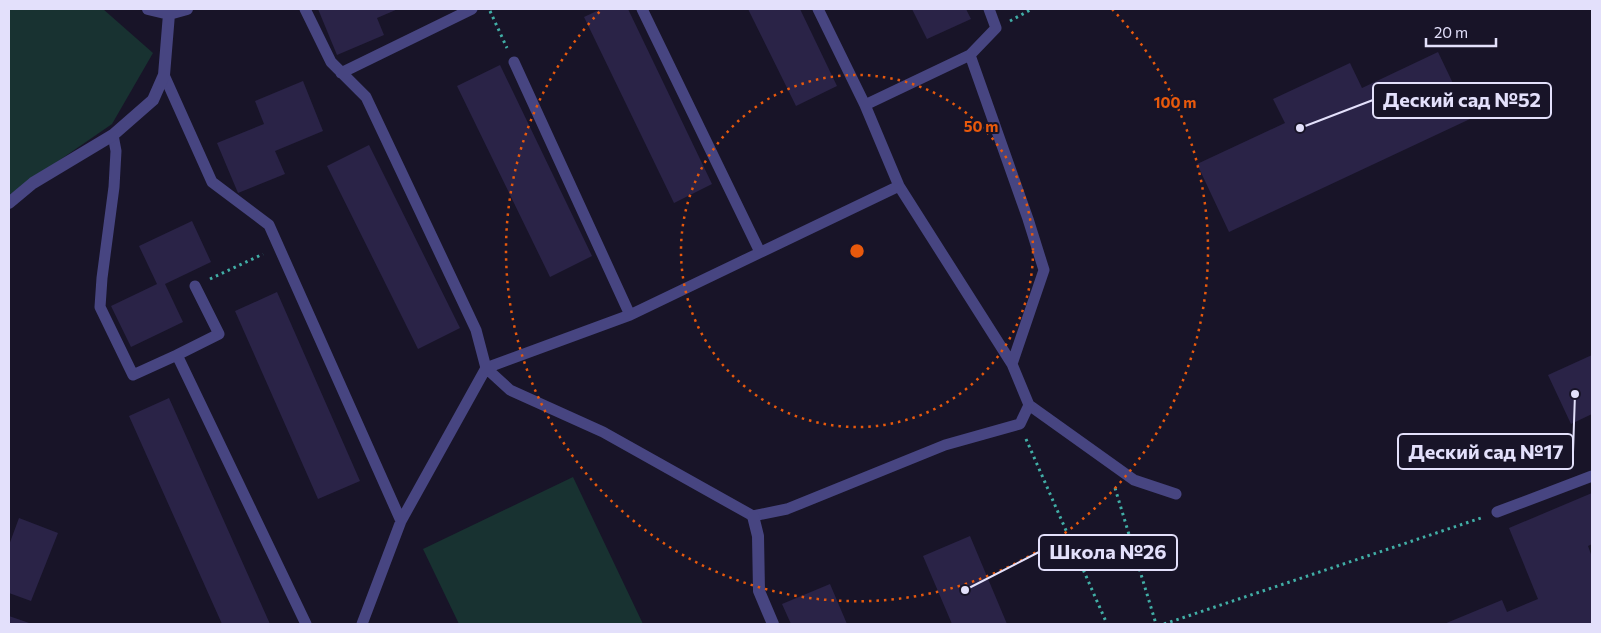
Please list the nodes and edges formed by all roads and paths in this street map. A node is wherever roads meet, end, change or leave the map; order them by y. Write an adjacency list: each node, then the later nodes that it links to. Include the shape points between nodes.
1 (148, 9): 10 (street)
2 (187, 9): 10 (street)
3 (305, 9): 14 (lane, via 331,62)
4 (472, 9): 14 (lane)
5 (489, 9): 13 (path)
6 (642, 9): 21 (lane)
7 (818, 9): 16 (lane)
8 (989, 9): 11 (lane)
9 (1032, 9): 11 (path)
10 (169, 14): 15 (street)
11 (996, 28): 12 (lane)
12 (970, 55): 16 (lane); 25 (lane, via 1044,270)
13 (514, 62): 23 (lane)
14 (341, 72): 26 (lane, via 366,97 476,330)
15 (164, 75): 17 (street, via 153,100); 20 (lane, via 212,182 270,225)
16 (865, 105): 18 (lane)
17 (113, 135): 19 (street, via 34,183); 24 (lane, via 116,151 114,188 100,307 133,375)
18 (899, 186): 21 (lane); 25 (lane)
19 (9, 203)
20 (279, 246): 22 (path); 34 (lane)
21 (760, 252): 23 (lane)
22 (195, 286): 24 (lane, via 219,334)
23 (630, 315): 26 (lane)
24 (177, 354): 35 (lane)
25 (1012, 364): 27 (lane)
26 (486, 368): 33 (lane, via 510,390 603,432); 34 (lane)
27 (1029, 405): 28 (lane); 29 (lane)
28 (1020, 424): 33 (lane, via 945,445 787,509); 38 (path)
29 (1106, 461): 31 (lane, via 1134,480); 39 (path)
30 (1592, 476): 32 (lane)
31 (1176, 494)
32 (1498, 512): 40 (path)
33 (753, 516): 37 (street, via 758,536 759,592)
34 (401, 521): 36 (lane)
35 (306, 624)
36 (362, 624)
37 (773, 624)
38 (1107, 624)
39 (1156, 624)
40 (1164, 624)

